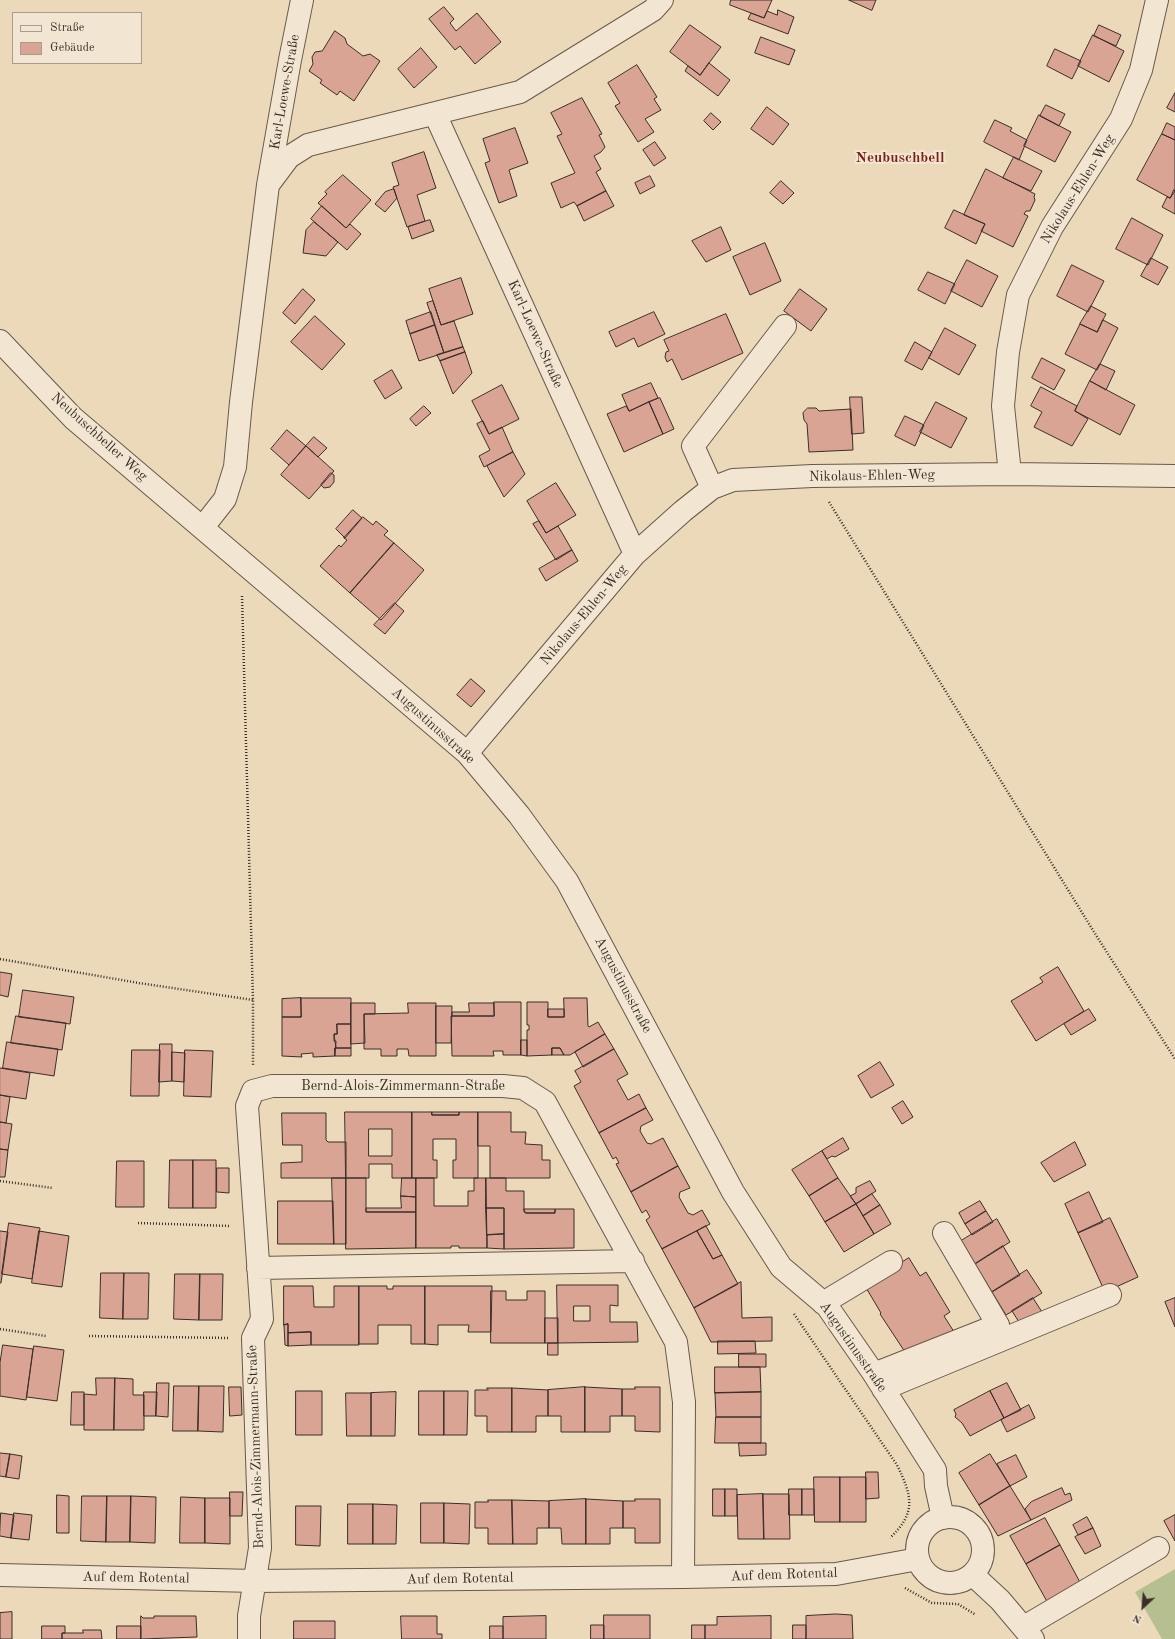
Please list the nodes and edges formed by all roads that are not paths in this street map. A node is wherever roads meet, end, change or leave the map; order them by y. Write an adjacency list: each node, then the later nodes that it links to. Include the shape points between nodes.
1 (302, 0): 5 (street, Karl-Loewe-Straße)
2 (662, 0): 4 (street, Karl-Loewe-Straße, via 652,10 520,92)
3 (1157, 0): 8 (street, Nikolaus-Ehlen-Weg, via 1140,70 1121,119 1052,227 1018,296 1008,352 1003,406)
4 (435, 114): 5 (street, Karl-Loewe-Straße, via 308,145 289,157); 12 (street, Karl-Loewe-Straße)
5 (268, 185): 11 (street, Karl-Loewe-Straße, via 235,467 225,499)
6 (784, 326): 10 (street, via 693,446)
7 (0, 341): 11 (street, Neubuschbeller Weg, via 73,418)
8 (1010, 474): 9 (street, Nikolaus-Ehlen-Weg); 10 (street, Nikolaus-Ehlen-Weg, via 812,476 733,480)
9 (1175, 476)
10 (712, 488): 12 (street, Nikolaus-Ehlen-Weg)
11 (203, 527): 13 (street, Augustinusstraße)
12 (635, 554): 13 (street, Nikolaus-Ehlen-Weg)
13 (467, 753): 19 (street, Augustinusstraße, via 519,815 567,881 733,1192 781,1267)
14 (944, 1233): 20 (street, via 998,1325)
15 (633, 1261): 17 (street); 17 (street, Bernd-Alois-Zimmermann-Straße, via 545,1102 523,1088 272,1086 253,1091 247,1106); 26 (street, Bernd-Alois-Zimmermann-Straße, via 676,1342 684,1402)
16 (891, 1262): 19 (street)
17 (258, 1268): 27 (street, Bernd-Alois-Zimmermann-Straße, via 262,1319 253,1338 260,1548)
18 (1110, 1295): 20 (street)
19 (823, 1303): 20 (street, Augustinusstraße)
20 (878, 1381): 21 (street, Augustinusstraße, via 935,1470)
21 (943, 1518): 23 (street, via 933,1521 924,1528 918,1543); 25 (street, via 954,1517 964,1520 974,1526 980,1535 983,1556)
22 (1158, 1548): 28 (street)
23 (918, 1559): 25 (street, via 922,1568 936,1581 955,1584); 26 (street, Auf dem Rotental, via 836,1574)
24 (0, 1575): 27 (street, Auf dem Rotental)
25 (973, 1575): 28 (street, via 1000,1600)
26 (683, 1577): 27 (street, Auf dem Rotental)
27 (255, 1581): 29 (street, Bernd-Alois-Zimmermann-Straße, via 249,1616)
28 (1029, 1633)
29 (249, 1639)

